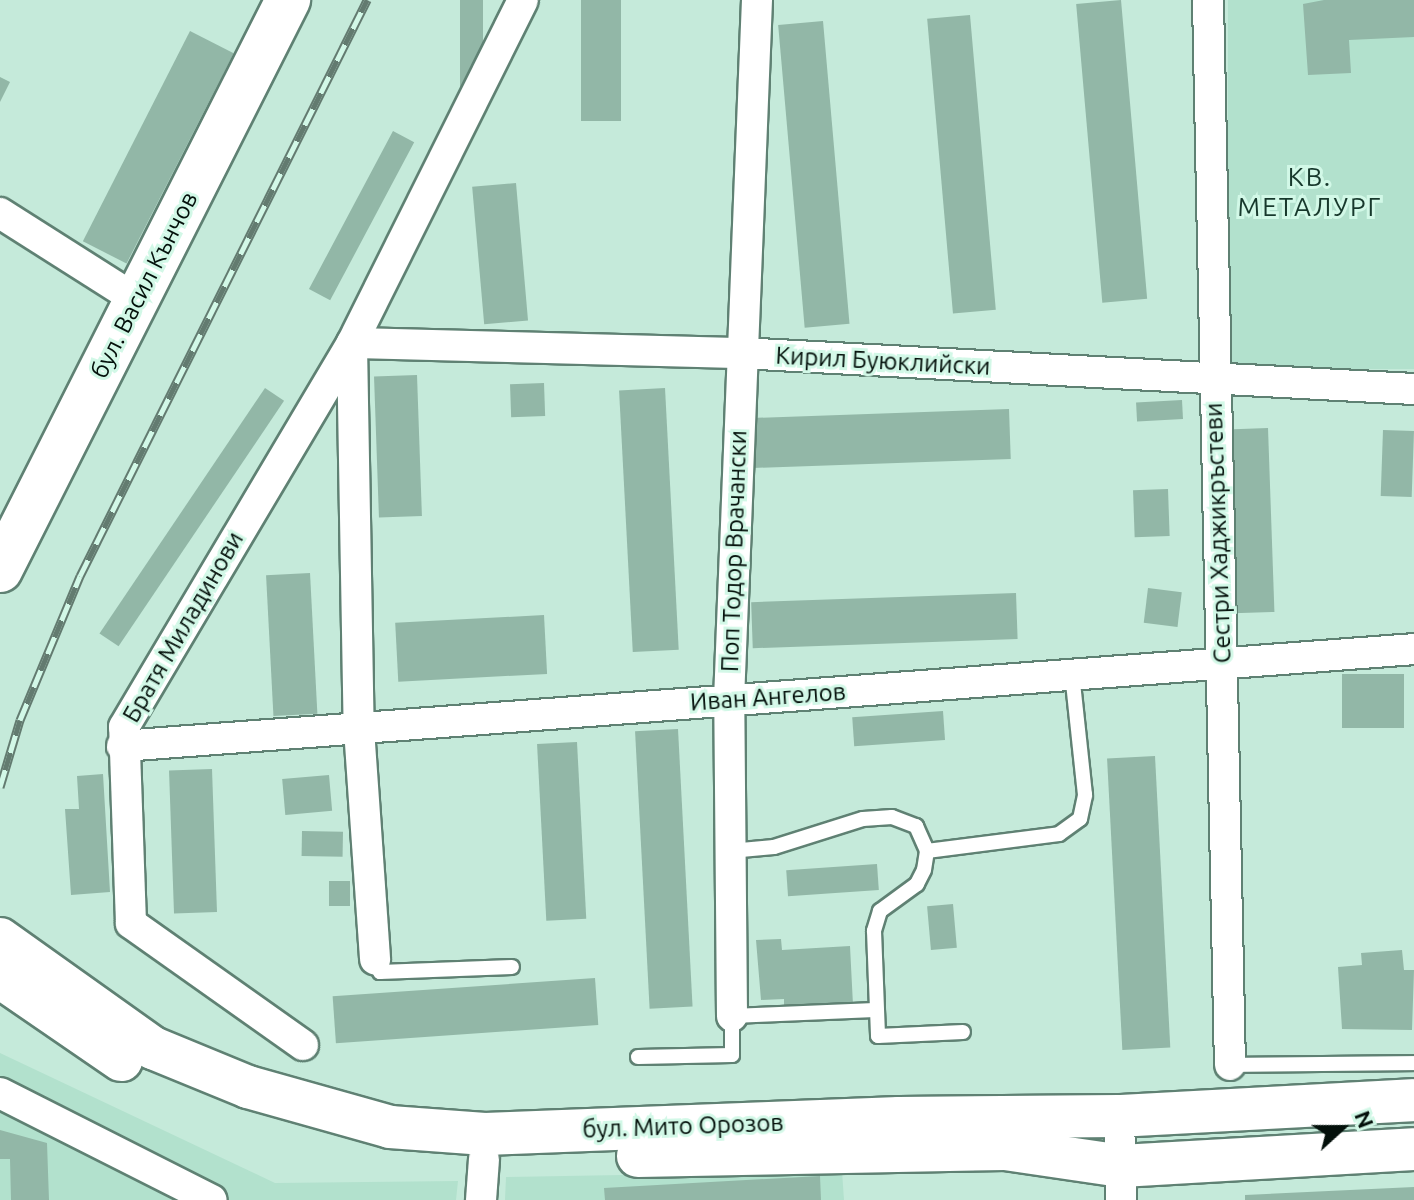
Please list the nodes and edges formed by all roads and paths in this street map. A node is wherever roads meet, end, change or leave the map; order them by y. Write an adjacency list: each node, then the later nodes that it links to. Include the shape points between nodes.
1 (288, 0): 6 (main road, бул. Васил Кънчов)
2 (523, 0): 7 (street, Братя Миладинови)
3 (757, 0): 8 (street, Поп Тодор Врачански)
4 (1208, 0): 9 (street, Сестри Хаджикръстеви)
5 (0, 213): 6 (street)
6 (137, 300): 11 (main road, бул. Васил Кънчов)
7 (352, 343): 8 (street, Кирил Буюклийски); 16 (street, Братя Миладинови); 17 (street, Братя Миладинови, via 130,711)
8 (740, 353): 9 (street, Кирил Буюклийски); 15 (street, Поп Тодор Врачански)
9 (1214, 380): 10 (street, Кирил Буюклийски); 13 (street, Сестри Хаджикръстеви)
10 (1414, 389)
11 (0, 570)
12 (1414, 649): 13 (street, Иван Ангелов)
13 (1221, 664): 14 (street, Иван Ангелов); 30 (street, Сестри Хаджикръстеви)
14 (1072, 674): 15 (street, Иван Ангелов); 19 (lane, via 1085,795 1080,819 1059,834)
15 (729, 700): 16 (street, Иван Ангелов); 18 (street, Поп Тодор Врачански)
16 (359, 729): 17 (street, Иван Ангелов); 21 (street, Братя Миладинови)
17 (122, 746): 27 (street, Братя Миладинови, via 131,923)
18 (730, 851): 19 (lane, via 774,847 863,819 892,817 916,826); 25 (street, Поп Тодор Врачански)
19 (927, 851): 24 (lane, via 917,884 880,911 874,931)
20 (0, 939): 33 (main road, бул. Мито Орозов, via 153,1048 248,1087 390,1127 485,1134 899,1118)
21 (375, 959): 22 (lane, via 380,972)
22 (512, 967)
23 (0, 977): 35 (main road, бул. Мито Орозов, via 96,1046 182,1092 326,1139)
24 (875, 1010): 25 (lane); 26 (lane, via 878,1036)
25 (732, 1016): 28 (lane, Поп Тодор Врачански, via 732,1055)
26 (963, 1032)
27 (303, 1045)
28 (638, 1057)
29 (1414, 1063): 30 (lane)
30 (1230, 1065)
31 (0, 1093): 37 (street)
32 (1414, 1100): 33 (main road, бул. Мито Орозов)
33 (1119, 1116): 36 (street)
34 (1414, 1149): 36 (main road, бул. Мито Орозов)
35 (484, 1159): 36 (main road, бул. Мито Орозов, via 1005,1149); 38 (street)
36 (1121, 1183)
37 (212, 1200)
38 (481, 1200)

